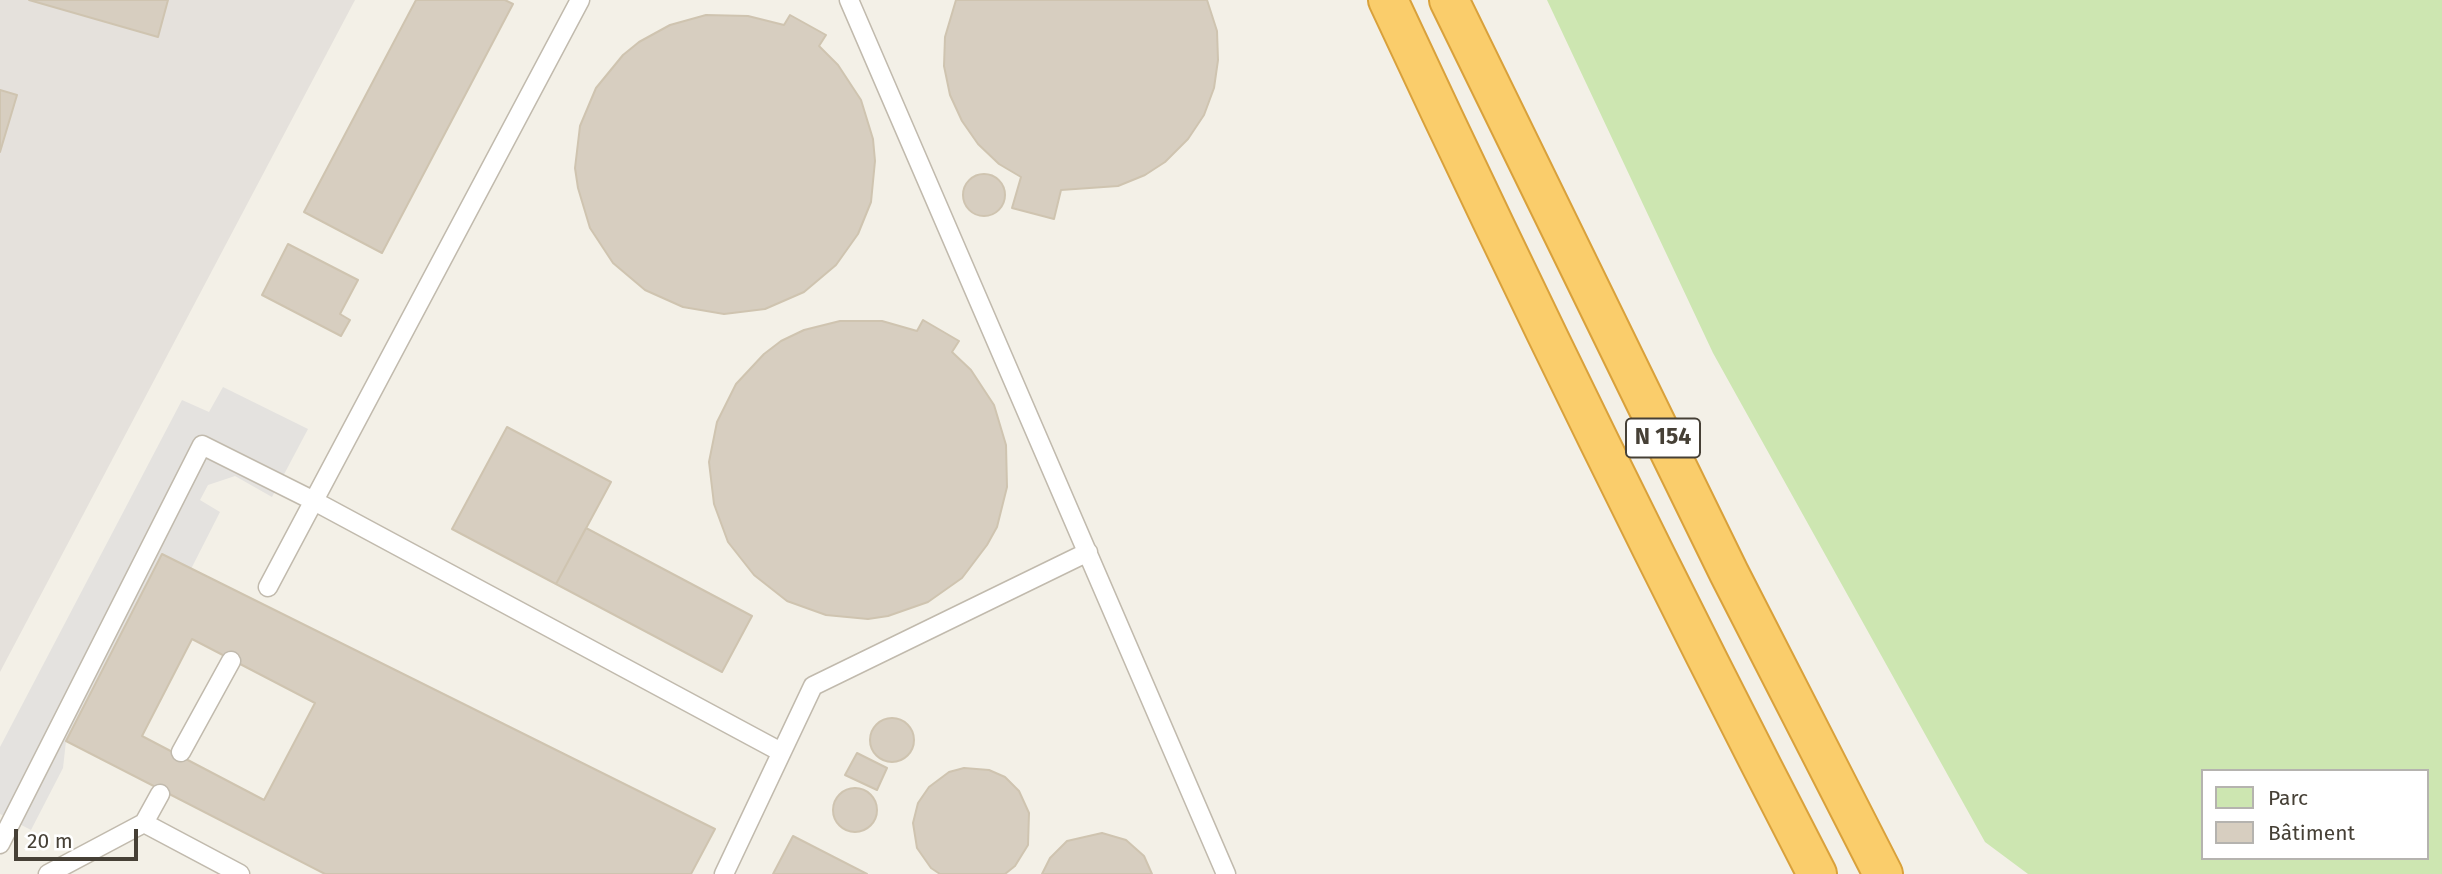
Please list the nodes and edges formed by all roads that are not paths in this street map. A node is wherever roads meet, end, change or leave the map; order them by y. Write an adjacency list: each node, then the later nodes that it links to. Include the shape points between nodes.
1 (580, 0): 5 (lane)
2 (849, 0): 6 (lane)
3 (1388, 0): 18 (highway, N 154, via 1517,276)
4 (1449, 0): 19 (highway, N 154, via 1723,560)
5 (316, 502): 7 (lane); 10 (lane); 13 (lane, via 202,444)
6 (1088, 552): 10 (lane, via 813,686); 17 (lane)
7 (268, 587)
8 (231, 661): 9 (lane)
9 (181, 752)
10 (780, 752): 16 (lane)
11 (160, 794): 12 (lane)
12 (144, 823): 14 (lane); 15 (lane)
13 (0, 844)
14 (48, 874)
15 (240, 874)
16 (724, 874)
17 (1226, 874)
18 (1816, 874)
19 (1883, 874)

